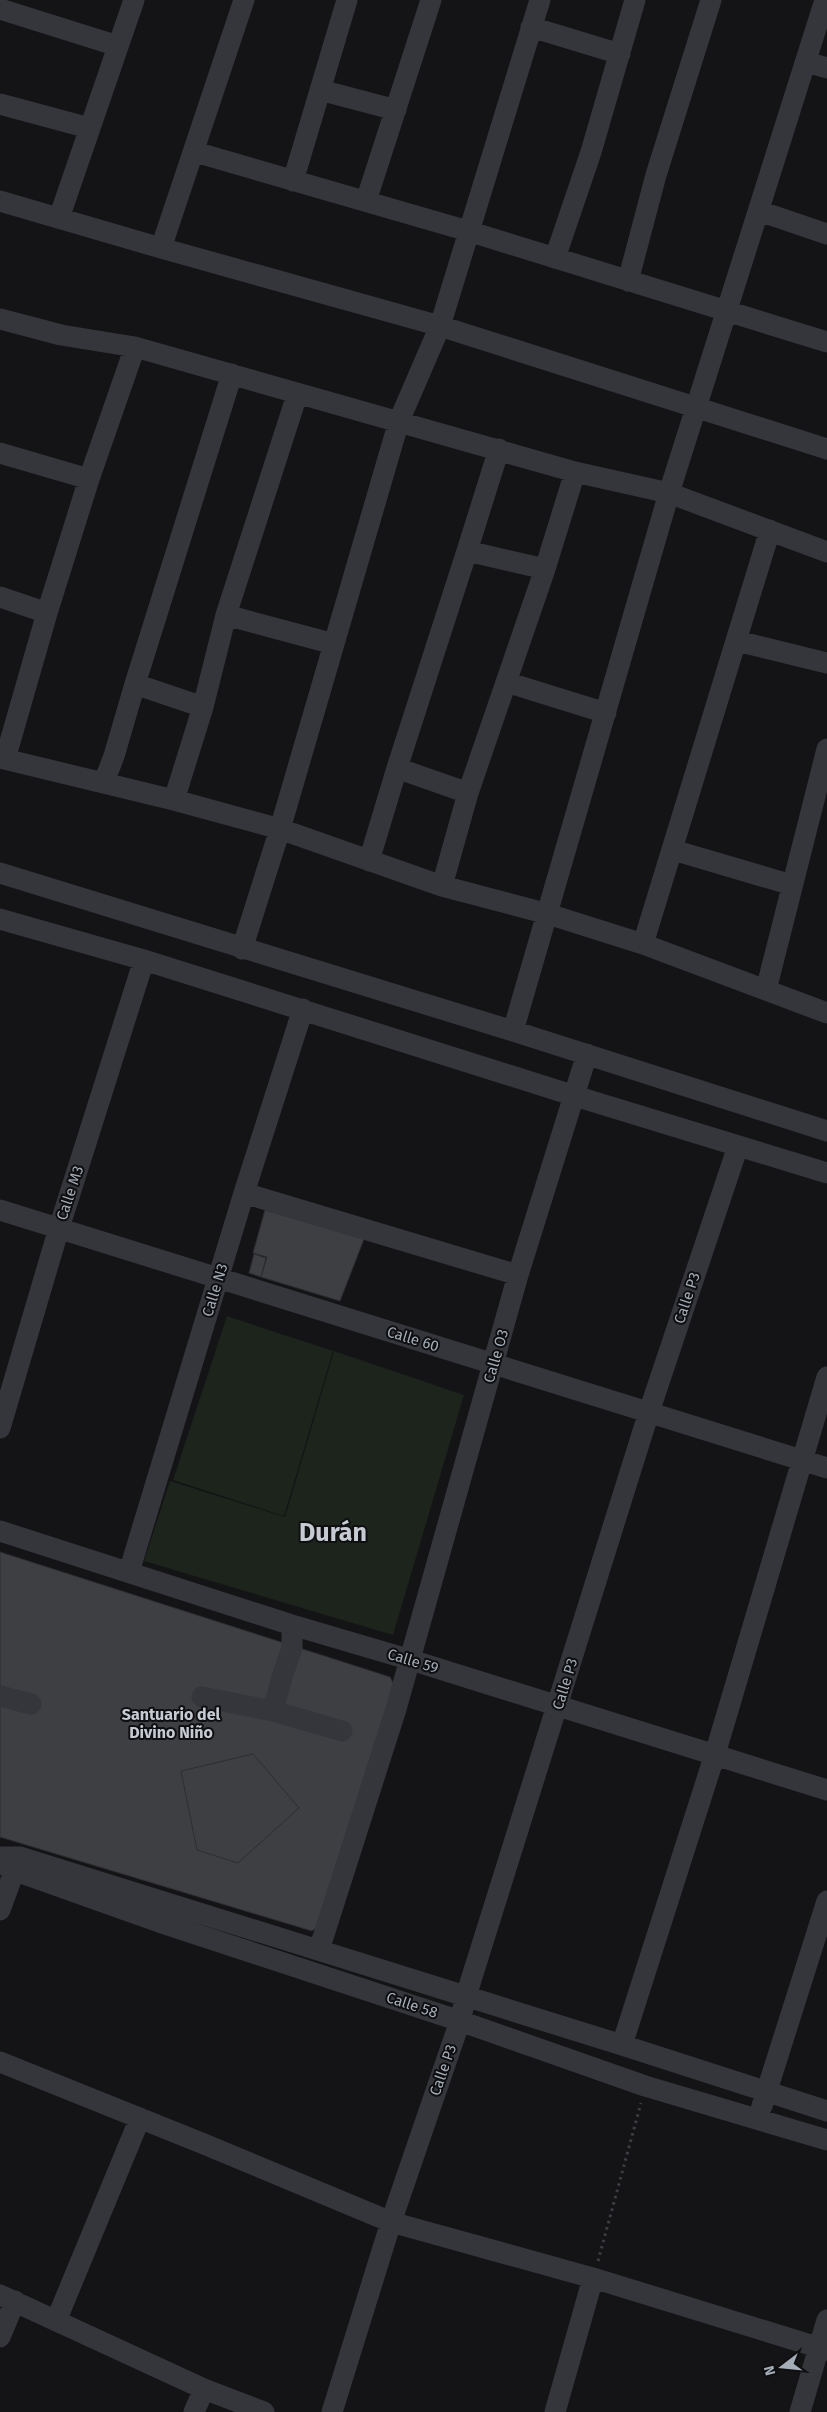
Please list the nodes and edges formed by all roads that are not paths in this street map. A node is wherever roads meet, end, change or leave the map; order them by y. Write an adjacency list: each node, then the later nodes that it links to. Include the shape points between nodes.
1 (134, 0): 11 (street)
2 (244, 0): 19 (street)
3 (347, 0): 15 (street)
4 (431, 0): 17 (street)
5 (540, 0): 10 (street)
6 (635, 0): 12 (street)
7 (711, 0): 29 (street, via 656,175)
8 (825, 0): 13 (street)
9 (0, 9): 11 (street)
10 (531, 27): 12 (street); 25 (street)
11 (118, 46): 18 (street)
12 (620, 54): 28 (street)
13 (806, 62): 14 (street); 23 (street)
14 (827, 68)
15 (320, 90): 17 (street); 20 (street)
16 (0, 104): 18 (street)
17 (396, 110): 22 (street)
18 (89, 128): 24 (street)
19 (195, 152): 20 (street); 27 (street)
20 (293, 181): 22 (street)
21 (0, 201): 24 (street)
22 (366, 202): 25 (street)
23 (758, 211): 26 (street); 30 (street)
24 (59, 218): 27 (street)
25 (468, 231): 28 (street); 32 (street)
26 (827, 234)
27 (160, 248): 32 (street)
28 (555, 258): 29 (street)
29 (628, 281): 30 (street)
30 (727, 311): 33 (street); 37 (street)
31 (0, 319): 34 (street, via 61,336)
32 (440, 326): 37 (street); 38 (street)
33 (827, 342)
34 (135, 347): 35 (street); 43 (street)
35 (232, 374): 36 (street); 56 (street)
36 (297, 395): 38 (street); 51 (street)
37 (697, 409): 40 (street); 44 (street)
38 (399, 421): 39 (street); 53 (street)
39 (498, 449): 42 (street); 46 (street)
40 (827, 449)
41 (0, 454): 43 (street)
42 (575, 472): 44 (street); 48 (street)
43 (89, 479): 50 (street)
44 (669, 493): 45 (street); 58 (street)
45 (770, 530): 47 (street); 52 (street)
46 (467, 551): 48 (street); 61 (street)
47 (827, 552)
48 (545, 569): 55 (street)
49 (0, 597): 50 (street)
50 (47, 613): 60 (street)
51 (226, 615): 53 (street); 57 (street)
52 (737, 641): 54 (street); 67 (street)
53 (334, 644): 66 (street)
54 (827, 663)
55 (506, 682): 58 (street); 64 (street)
56 (135, 684): 57 (street); 62 (street)
57 (203, 706): 65 (street)
58 (606, 713): 72 (street)
59 (827, 749): 63 (street)
60 (3, 759): 62 (street)
61 (397, 768): 64 (street); 68 (street)
62 (104, 782): 65 (street)
63 (822, 783): 70 (street)
64 (468, 793): 71 (street)
65 (174, 800): 66 (street)
66 (280, 829): 68 (street); 75 (street)
67 (673, 850): 70 (street); 74 (street)
68 (369, 861): 71 (street)
69 (0, 873): 75 (street)
70 (792, 885): 77 (street)
71 (442, 886): 72 (street)
72 (548, 914): 74 (street); 80 (street)
73 (0, 919): 76 (street)
74 (643, 944): 77 (street)
75 (242, 949): 80 (street)
76 (144, 960): 78 (street); 88 (street, Calle M3)
77 (766, 990): 79 (street)
78 (303, 1009): 82 (street); 86 (street, Calle N3)
79 (827, 1013)
80 (513, 1031): 81 (street)
81 (587, 1054): 82 (street, Calle O3); 83 (street)
82 (575, 1096): 84 (street); 89 (street, Calle O3)
83 (827, 1131)
84 (738, 1146): 85 (street); 93 (street, Calle P3)
85 (827, 1173)
86 (244, 1193): 89 (street); 90 (street, Calle N3)
87 (0, 1210): 88 (street, Calle 60)
88 (59, 1228): 90 (street, Calle 60); 94 (street, Calle M3)
89 (518, 1275): 91 (street, Calle O3)
90 (219, 1278): 91 (street, Calle 60); 98 (street, Calle N3)
91 (494, 1364): 93 (street, Calle 60); 100 (street, Calle O3)
92 (827, 1377): 95 (street)
93 (649, 1412): 95 (street, Calle 60); 104 (street, Calle P3)
94 (0, 1428)
95 (801, 1460): 96 (street, Calle 60); 107 (street)
96 (827, 1468)
97 (0, 1531): 98 (street, Calle 59)
98 (129, 1572): 99 (street, Calle 59)
99 (292, 1625): 100 (street, Calle 59); 105 (street, via 292,1648)
100 (411, 1660): 104 (street, Calle 59); 112 (street, Calle O3)
101 (0, 1696): 103 (street)
102 (202, 1696): 105 (street)
103 (31, 1704)
104 (558, 1706): 107 (street, Calle 59); 113 (street, Calle P3)
105 (274, 1711): 106 (street)
106 (342, 1730)
107 (714, 1754): 108 (street, Calle 59); 115 (street)
108 (827, 1790)
109 (9, 1862): 111 (street); 112 (street, Calle 58); 114 (street, Calle 58, via 165,1924)
110 (827, 1901): 117 (street)
111 (0, 1910)
112 (319, 1950): 113 (street, Calle 58)
113 (466, 1996): 114 (street, Calle P3); 115 (street, Calle 58)
114 (460, 2021): 120 (street, Calle 58, via 645,2086); 122 (street, Calle P3)
115 (622, 2045): 117 (street, Calle 58)
116 (0, 2062): 119 (street)
117 (767, 2092): 118 (street, Calle 58); 120 (street)
118 (827, 2111)
119 (140, 2118): 122 (street); 126 (street)
120 (758, 2118): 121 (street, Calle 58)
121 (827, 2140)
122 (391, 2222): 123 (street); 132 (street, Calle P3)
123 (593, 2278): 128 (street); 133 (street)
124 (7, 2298): 126 (street); 127 (street)
125 (827, 2320): 128 (street)
126 (56, 2321): 129 (street)
127 (0, 2337)
128 (823, 2348): 134 (street)
129 (204, 2389): 130 (street); 131 (street)
130 (194, 2412)
131 (264, 2412)
132 (332, 2412)
133 (555, 2412)
134 (800, 2412)

